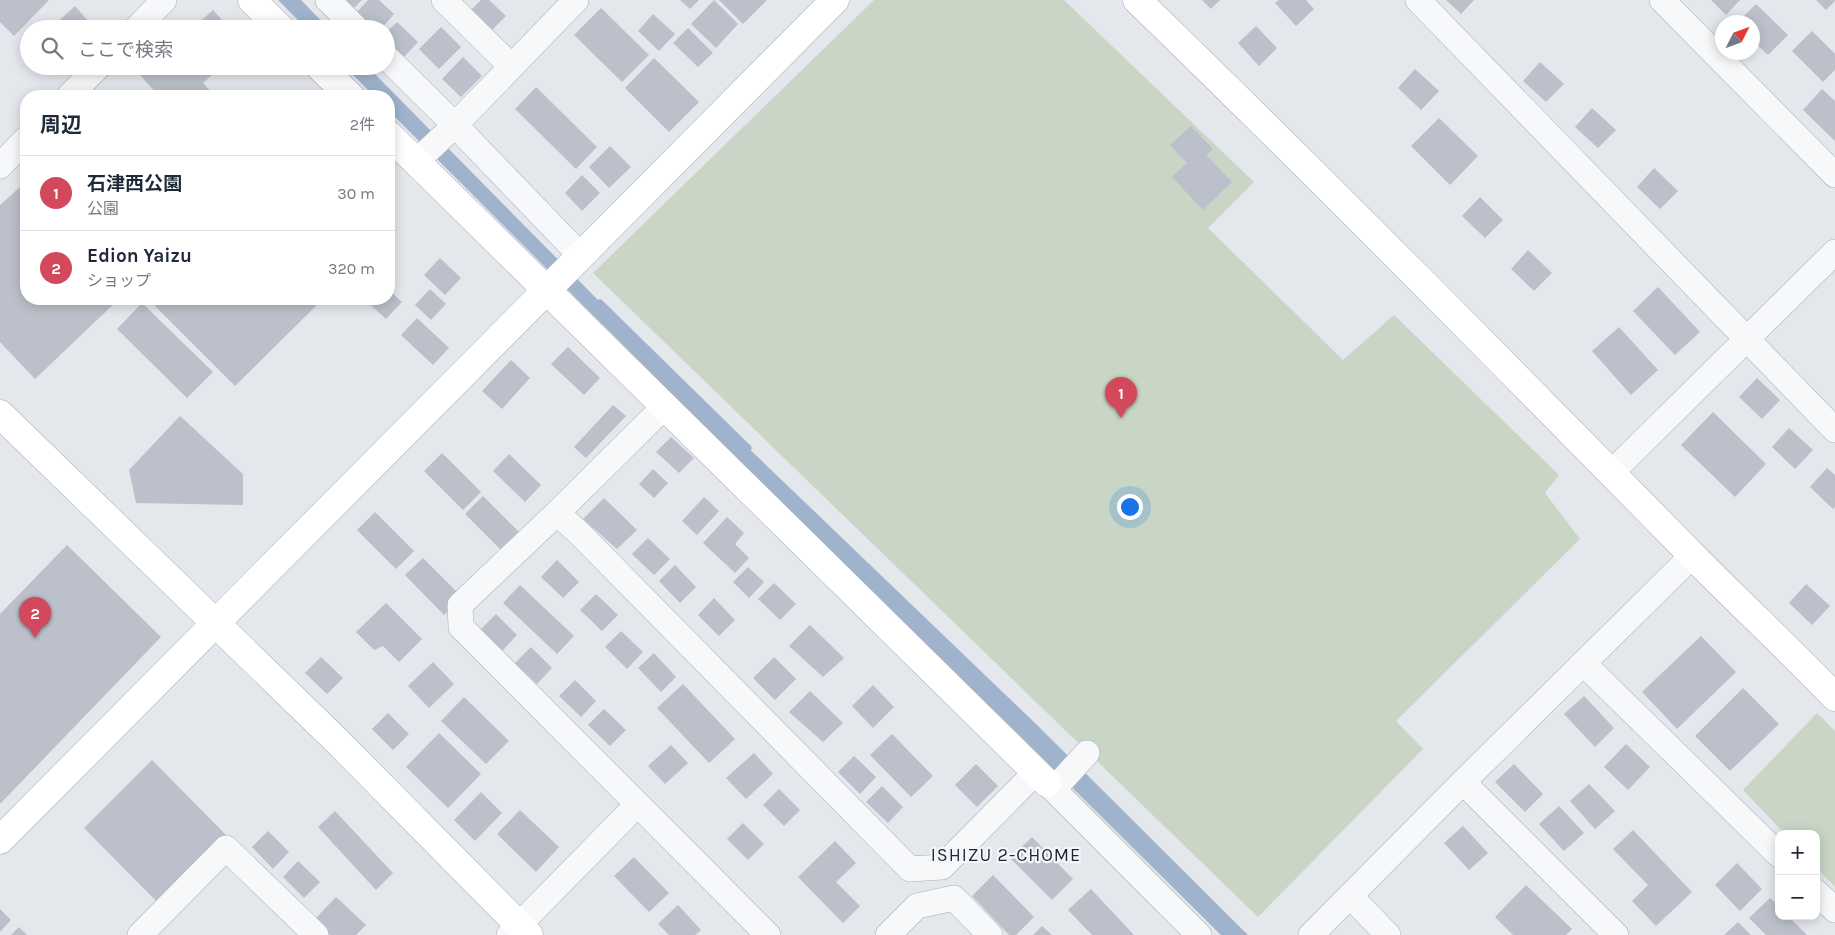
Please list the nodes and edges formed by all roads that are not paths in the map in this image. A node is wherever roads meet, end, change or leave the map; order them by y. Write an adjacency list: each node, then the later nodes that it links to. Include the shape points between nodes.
1 (164, 0): 10 (street)
2 (252, 0): 11 (street)
3 (328, 0): 12 (street)
4 (444, 0): 14 (street)
5 (576, 0): 14 (street)
6 (835, 0): 24 (street)
7 (1137, 0): 30 (street)
8 (1418, 0): 26 (street)
9 (1662, 0): 22 (street)
10 (145, 20)
11 (272, 20)
12 (348, 20)
13 (395, 66): 19 (street)
14 (511, 66): 19 (street)
15 (90, 75): 17 (street)
16 (328, 75): 18 (street)
17 (75, 90)
18 (344, 90)
19 (455, 125): 21 (street); 24 (street)
20 (395, 139): 21 (street)
21 (420, 158): 25 (street)
22 (1835, 175)
23 (1835, 252): 26 (street)
24 (580, 255): 25 (street)
25 (546, 291): 27 (street); 33 (street)
26 (1746, 339): 29 (street); 30 (street)
27 (664, 407): 31 (street); 37 (street)
28 (0, 414): 33 (street)
29 (1835, 430)
30 (1612, 472): 32 (street)
31 (557, 513): 37 (street, via 910,869 942,867); 39 (street, via 460,605 461,628)
32 (1692, 556): 34 (street); 35 (street)
33 (215, 623): 40 (street); 45 (street, via 336,740)
34 (1583, 663): 38 (street); 41 (street)
35 (1835, 697)
36 (1087, 753): 37 (street)
37 (1045, 782): 51 (street)
38 (1463, 782): 42 (street); 54 (street)
39 (637, 805): 45 (street); 48 (street)
40 (0, 840)
41 (1775, 851)
42 (1350, 896): 52 (street); 53 (street)
43 (1820, 896): 44 (street)
44 (1835, 910)
45 (519, 932)
46 (140, 935): 47 (street, via 226,848)
47 (316, 935)
48 (768, 935)
49 (888, 935): 50 (street, via 917,906 954,898)
50 (990, 935)
51 (1199, 935)
52 (1311, 935)
53 (1388, 935)
54 (1616, 935)

